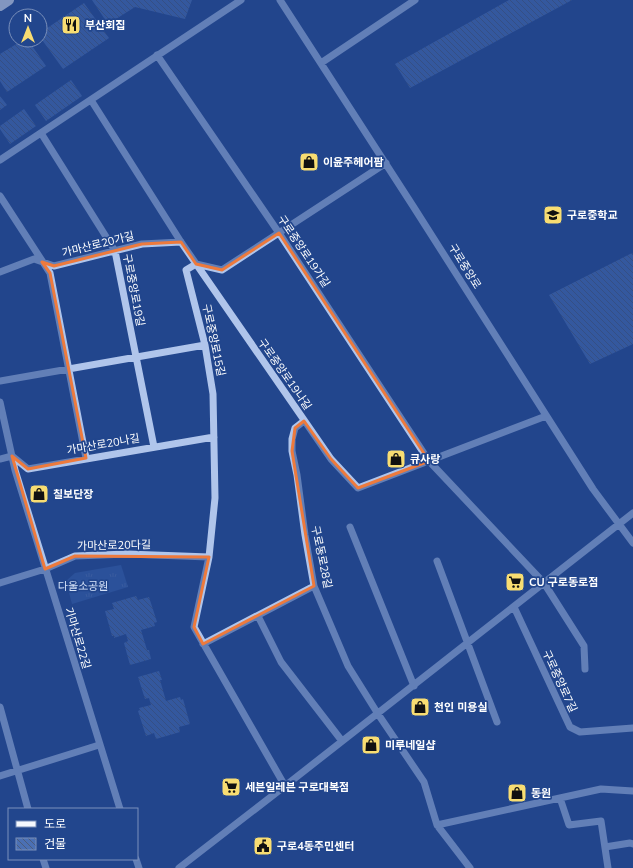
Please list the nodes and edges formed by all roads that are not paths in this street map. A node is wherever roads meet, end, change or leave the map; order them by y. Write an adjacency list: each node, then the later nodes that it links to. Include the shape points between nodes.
1 (9, 0): 5 (main road)
2 (240, 0): 6 (street)
3 (280, 0): 7 (street, 구로중앙로)
4 (415, 0): 7 (street)
5 (0, 6)
6 (157, 55): 8 (street); 13 (street, 구로중앙로19가길)
7 (321, 63): 11 (street, 구로중앙로)
8 (91, 100): 9 (street); 14 (street, 구로중앙로19나길)
9 (41, 133): 10 (street); 15 (street, 구로중앙로19길)
10 (0, 160)
11 (386, 163): 13 (street); 24 (street, 구로중앙로)
12 (0, 196): 16 (street)
13 (279, 233): 17 (street, via 222,270); 31 (street, 구로중앙로19가길)
14 (181, 242): 15 (street, 가마산로20가길, via 142,244); 17 (street, 구로중앙로19나길)
15 (115, 251): 16 (street, 가마산로20가길, via 54,266); 20 (street, 구로중앙로19길)
16 (42, 262): 18 (street, 가마산로20가길, via 34,259); 21 (street, via 50,274)
17 (196, 264): 19 (street, 구로중앙로15길, via 186,270); 25 (street, 구로중앙로19나길)
18 (0, 272)
19 (205, 345): 20 (street); 26 (street, 구로중앙로15길, via 213,394)
20 (136, 357): 21 (street); 27 (street, 구로중앙로19길)
21 (69, 369): 22 (street); 29 (street)
22 (0, 381)
23 (0, 402): 28 (street, 가마산로22길)
24 (546, 416): 31 (street, 구로중앙로19나길); 33 (street, 구로중앙로)
25 (304, 421): 31 (street, 구로중앙로19나길, via 331,459 358,488); 41 (street, 구로동로28길, via 295,428 292,451)
26 (214, 437): 27 (street, 가마산로20나길); 36 (street, 구로중앙로15길, via 215,498)
27 (154, 447): 29 (street, 가마산로20나길)
28 (12, 456): 29 (street, 가마산로20나길, via 28,469); 30 (street); 38 (street, 가마산로22길)
29 (86, 458)
30 (0, 459)
31 (429, 461): 40 (street)
32 (633, 514): 33 (street)
33 (619, 524): 35 (street, 구로중앙로); 40 (street)
34 (350, 527): 47 (street)
35 (633, 543)
36 (209, 557): 38 (street, 가마산로20다길, via 127,554 75,556); 45 (street, 구로중앙로15길, via 194,627)
37 (437, 561): 44 (street)
38 (45, 569): 39 (street, 가마산로20다길); 53 (street, 가마산로22길)
39 (0, 583)
40 (544, 583): 42 (street); 46 (street, via 584,646)
41 (314, 586): 43 (street); 49 (street, 구로동로28길, via 348,666)
42 (514, 607): 44 (street); 51 (street, 구로중앙로7길, via 570,727 580,732)
43 (258, 616): 45 (street); 52 (street, via 281,662)
44 (467, 642): 47 (street); 50 (street)
45 (204, 644): 56 (street, 구로중앙로15길)
46 (584, 669)
47 (414, 686): 49 (street)
48 (0, 708): 54 (street)
49 (378, 714): 52 (street); 61 (street, 구로동로28길, via 424,782)
50 (497, 722)
51 (633, 728)
52 (342, 741): 56 (street)
53 (99, 745): 54 (street); 60 (street, 가마산로22길)
54 (17, 771): 55 (street); 59 (street)
55 (0, 776)
56 (285, 786): 64 (street)
57 (633, 791): 58 (street, via 601,789)
58 (560, 798): 61 (street); 63 (street, via 569,825 601,821)
59 (28, 808)
60 (120, 808)
61 (437, 825): 65 (street)
62 (633, 844): 63 (street)
63 (605, 847): 66 (street)
64 (179, 868)
65 (470, 868)
66 (608, 868)

